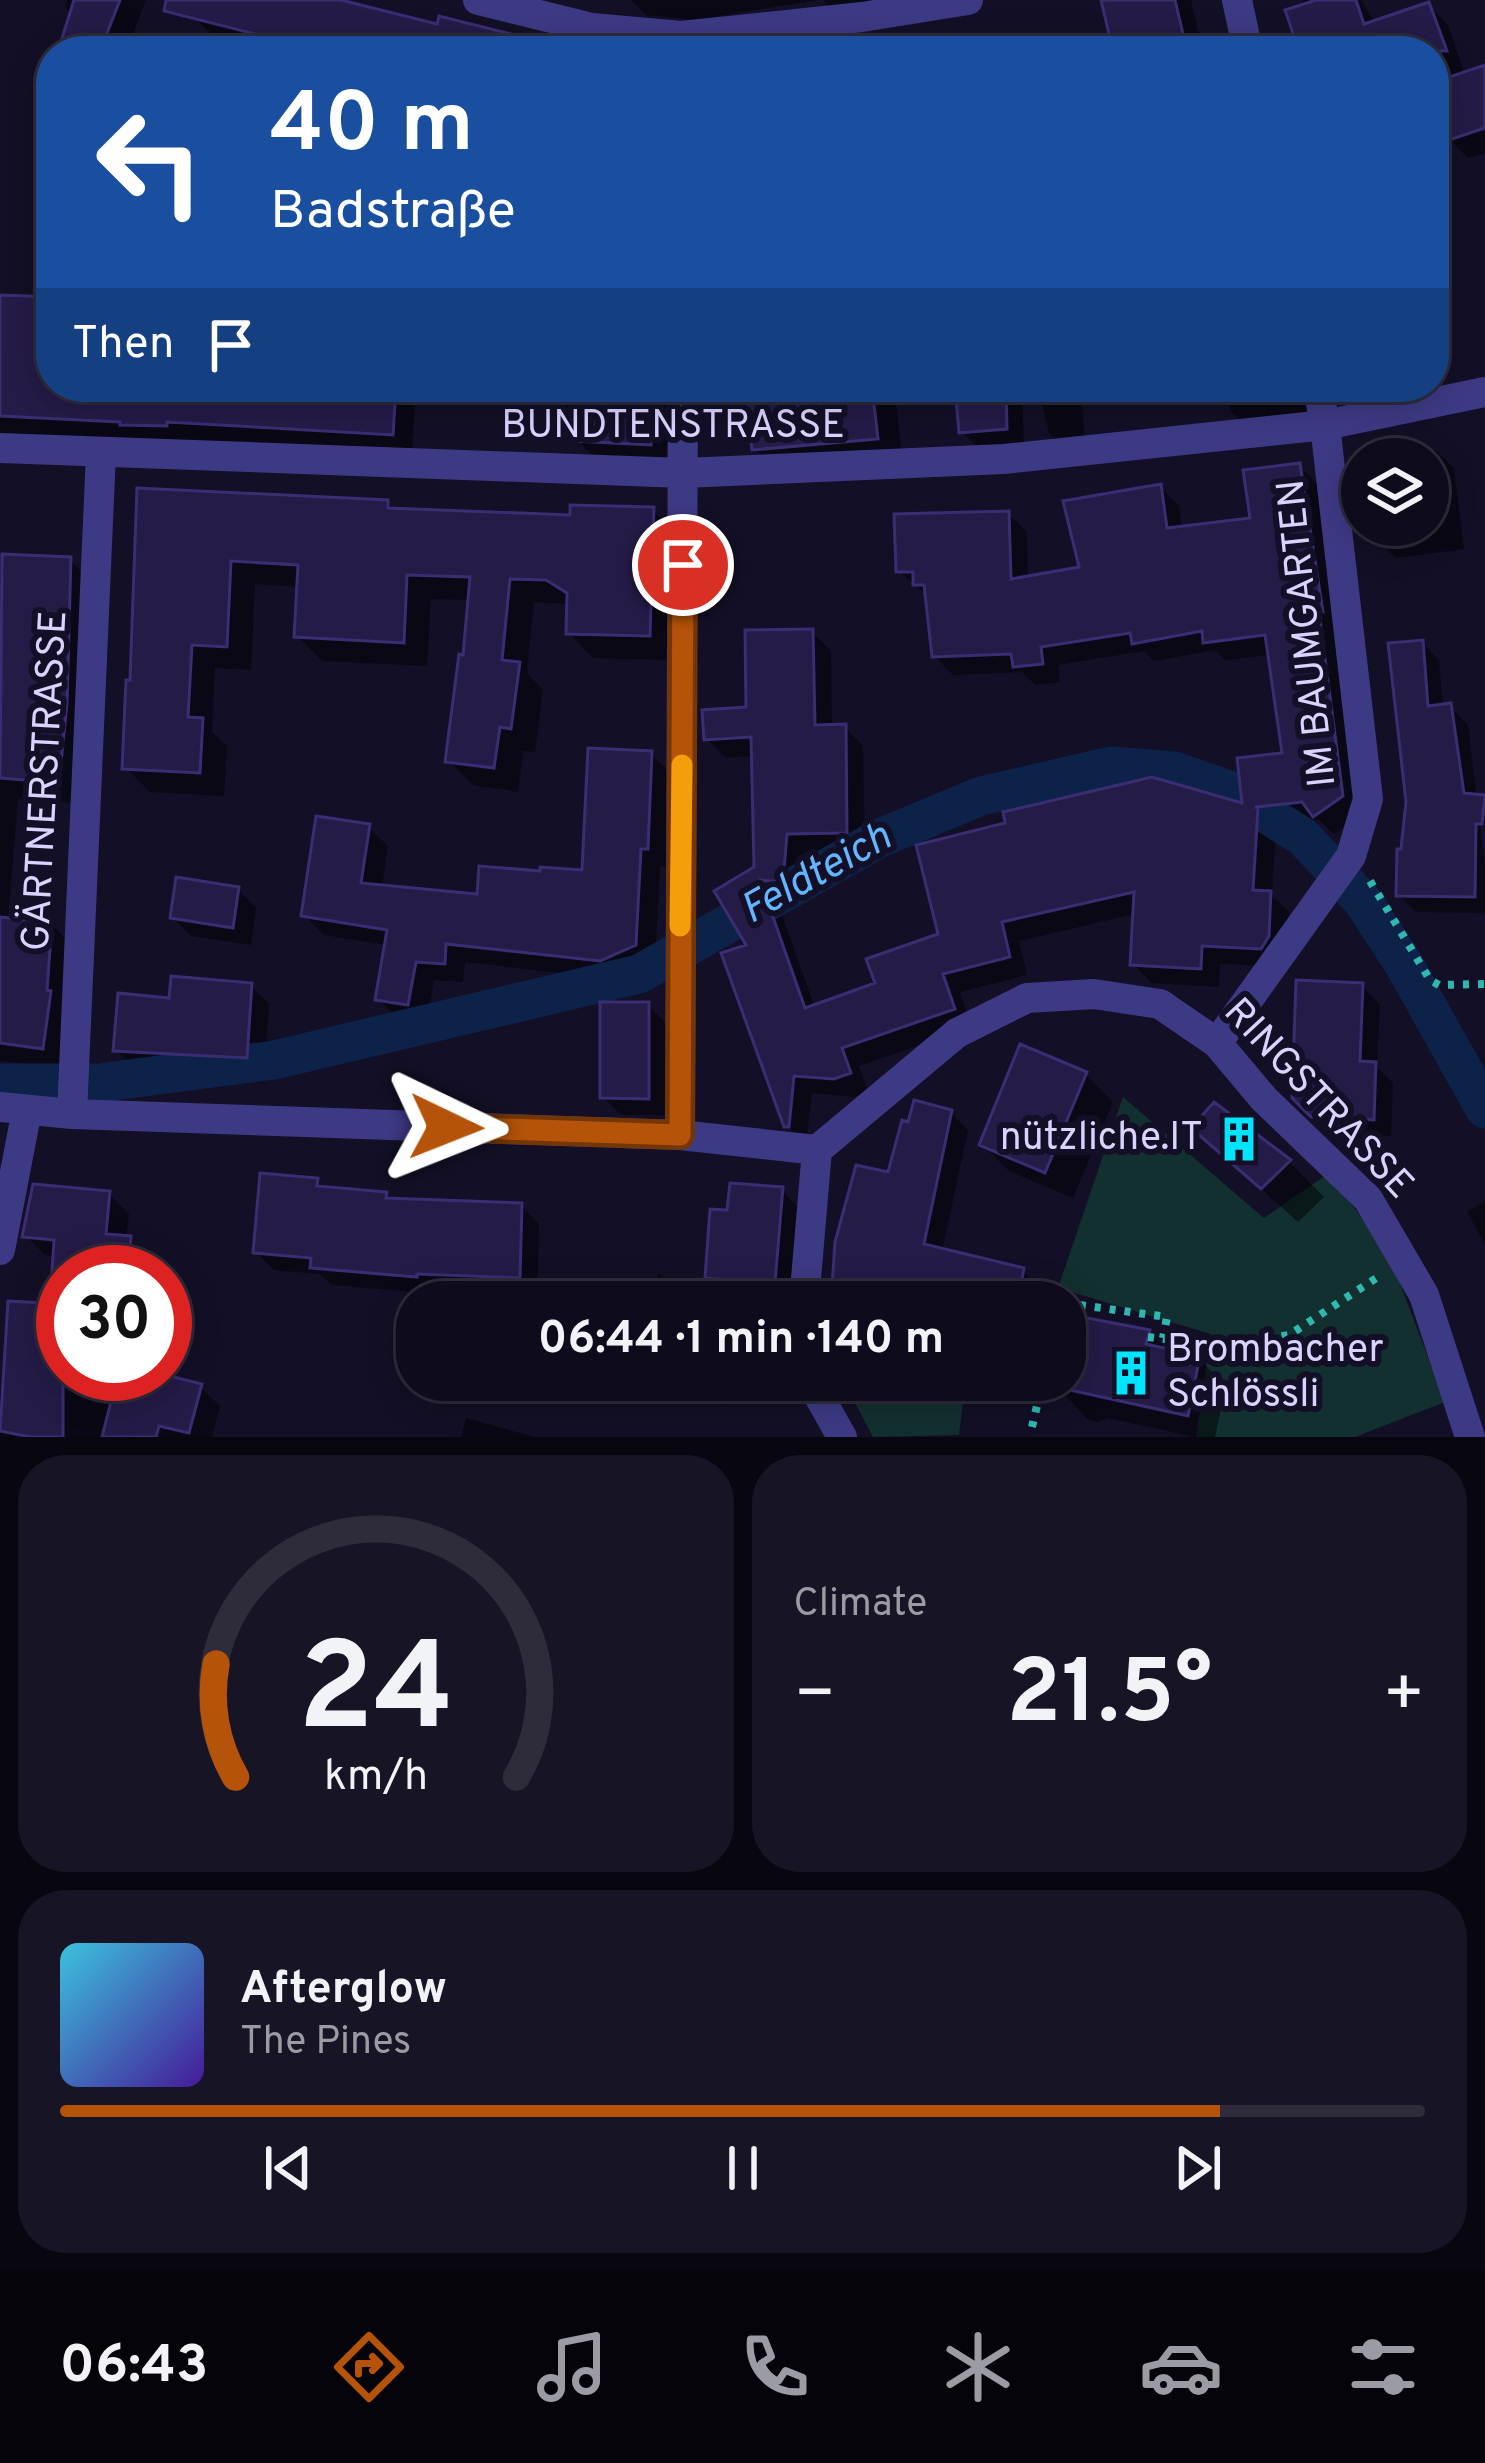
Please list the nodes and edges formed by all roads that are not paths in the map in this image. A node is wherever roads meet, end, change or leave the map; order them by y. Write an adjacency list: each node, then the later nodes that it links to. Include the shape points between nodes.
1 (478, 0): 4 (street)
2 (968, 0): 5 (street)
3 (1238, 0): 6 (street)
4 (636, 36)
5 (735, 36)
6 (1245, 36)
7 (1485, 392): 8 (street, BÜNDTENSTRASSE)
8 (1449, 399)
9 (683, 402): 15 (street)
10 (1321, 402): 12 (street, IM BAUMGARTEN)
11 (1437, 402): 12 (street, BÜNDTENSTRASSE)
12 (1325, 425): 15 (street, BÜNDTENSTRASSE, via 1004,459); 16 (street, IM BAUMGARTEN, via 1368,800 1349,858)
13 (0, 448): 14 (street, BÜNDTENSTRASSE)
14 (101, 453): 15 (street, BÜNDTENSTRASSE); 17 (street, GÄRTNERSTRASSE)
15 (684, 473): 19 (street)
16 (1217, 1042): 20 (street, RINGSTRASSE, via 1160,1004 1094,994 1027,998 957,1033); 25 (street, RINGSTRASSE, via 1368,1199 1431,1312)
17 (72, 1093): 18 (street); 19 (street)
18 (14, 1108): 21 (street)
19 (680, 1135): 20 (street)
20 (818, 1150): 22 (street)
21 (0, 1250)
22 (806, 1281)
23 (822, 1401): 24 (street)
24 (842, 1437)
25 (1470, 1437)

